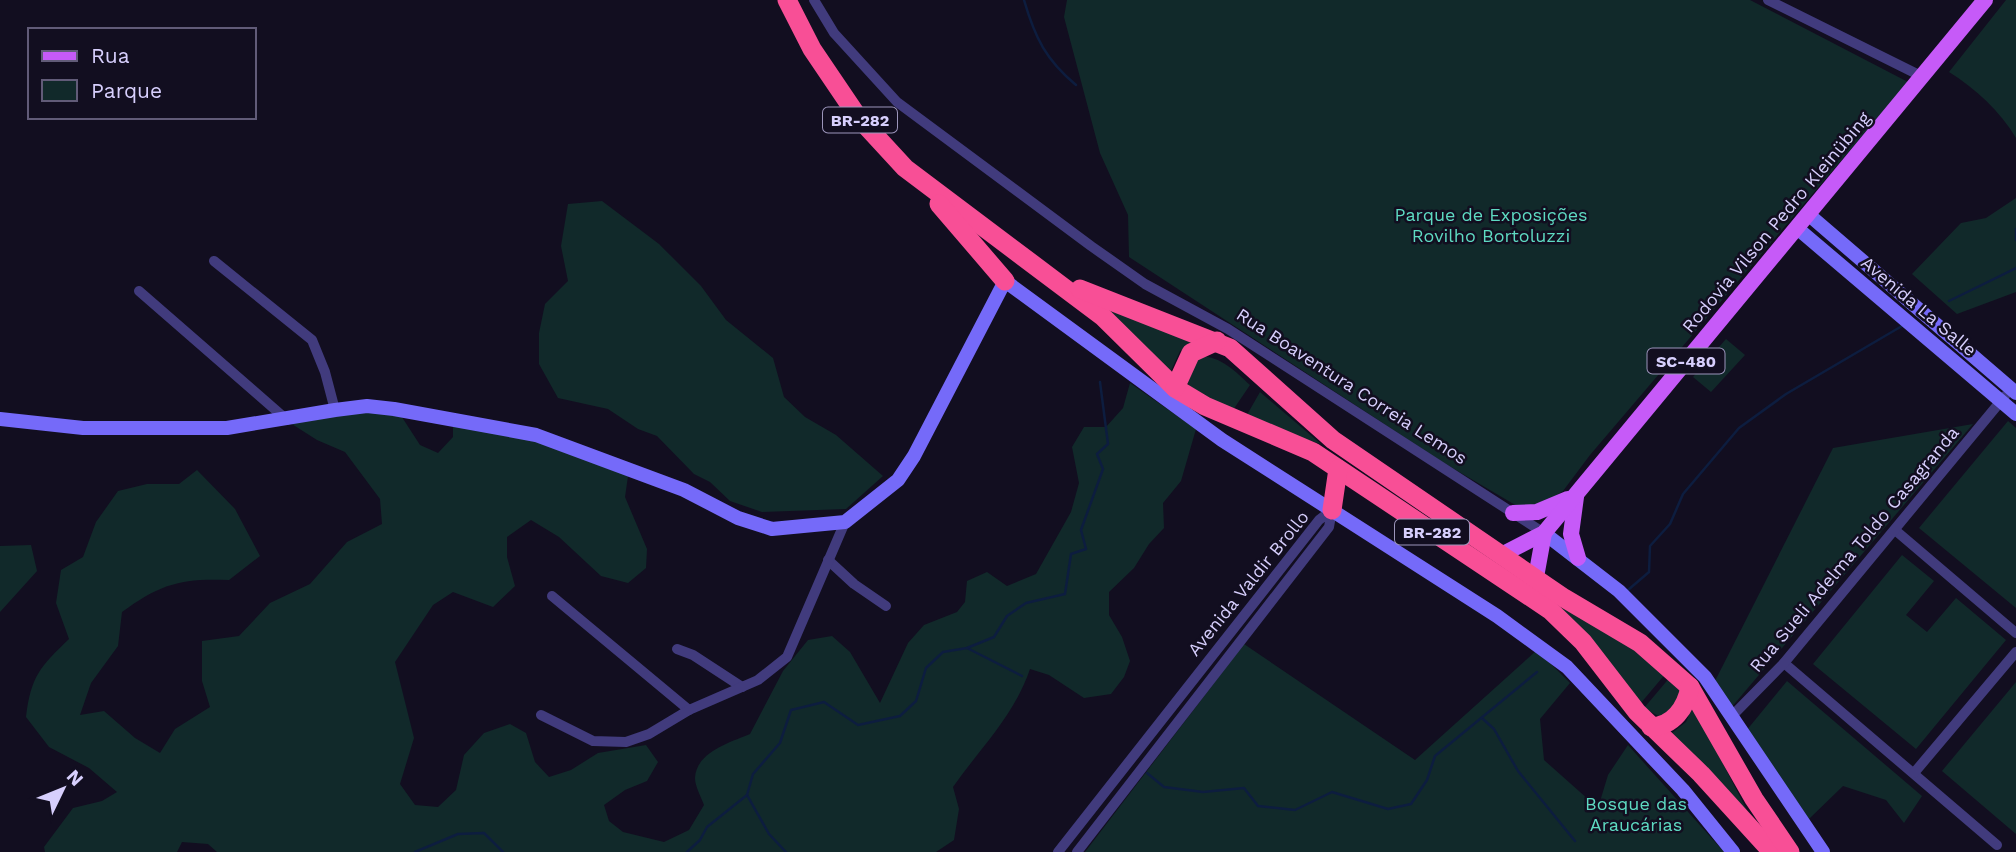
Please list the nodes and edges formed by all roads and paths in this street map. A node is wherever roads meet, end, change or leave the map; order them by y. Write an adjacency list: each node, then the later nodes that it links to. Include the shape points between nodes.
1 (788, 0): 6 (highway, BR-282, via 812,49 858,117)
2 (814, 0): 25 (street, Rua Boaventura Correia Lemos, via 834,33 897,102 1091,246)
3 (1768, 0): 5 (street)
4 (1984, 0): 5 (main road, Rodovia Vilson Pedro Kleinübing / SC-480)
5 (1921, 76): 7 (main road, Rodovia Vilson Pedro Kleinübing / SC-480)
6 (920, 182): 10 (highway, BR-282); 11 (highway)
7 (1808, 214): 8 (main road, Rodovia Vilson Pedro Kleinübing / SC-480); 15 (street, Avenida La Salle)
8 (1797, 228): 16 (street, Avenida La Salle); 23 (main road, Rodovia Vilson Pedro Kleinübing / SC-480)
9 (214, 261): 17 (street, via 312,340)
10 (1048, 273): 13 (highway, BR-282, via 1095,297); 14 (highway, BR-282, via 1103,317)
11 (1005, 281): 24 (street, via 1222,440); 26 (street, via 914,456 898,480)
12 (139, 290): 20 (street)
13 (1217, 341): 14 (highway, via 1191,353); 29 (highway, BR-282, via 1246,360 1333,440)
14 (1175, 388): 21 (highway, BR-282, via 1205,407 1313,452)
15 (2013, 391): 16 (street, Rua Sueli Adelma Toldo Casagranda)
16 (2000, 401): 18 (street, Avenida La Salle); 27 (street, Rua Sueli Adelma Toldo Casagranda)
17 (335, 410): 20 (street); 26 (street, via 394,409 536,435 684,490 737,518 772,529)
18 (2016, 414)
19 (0, 419): 20 (street, via 83,428 227,428)
20 (287, 420)
21 (1338, 469): 22 (highway, BR-282); 24 (highway)
22 (1364, 485): 24 (highway); 44 (highway, BR-282, via 1550,610 1583,642)
23 (1577, 495): 25 (main road, via 1537,512); 28 (main road, Rodovia Vilson Pedro Kleinübing / SC-480); 30 (main road, via 1571,534)
24 (1332, 510): 47 (street, Avenida Valdir Brollo, via 1319,520); 48 (street, Avenida Valdir Brollo, via 1329,527); 49 (street, via 1497,616 1567,667 1683,790)
25 (1513, 513): 28 (street, Rua Boaventura Correia Lemos)
26 (845, 522): 31 (street)
27 (1895, 530): 35 (street); 38 (street, Rua Sueli Adelma Toldo Casagranda)
28 (1544, 533): 29 (main road, Rodovia Vilson Pedro Kleinübing / SC-480); 30 (street, Rua Boaventura Correia Lemos); 32 (main road)
29 (1503, 554): 32 (highway, BR-282)
30 (1578, 558): 43 (street, Rua Boaventura Correia Lemos, via 1685,656 1705,677)
31 (828, 559): 34 (street); 39 (street, via 787,657)
32 (1536, 577): 40 (highway, BR-282, via 1640,643)
33 (552, 596): 41 (street)
34 (886, 606)
35 (2016, 633)
36 (677, 649): 39 (street, via 693,654)
37 (2016, 652): 45 (street)
38 (1784, 663): 43 (street, Rua Sueli Adelma Toldo Casagranda); 45 (street)
39 (742, 687): 41 (street)
40 (1690, 687): 44 (highway, via 1686,703 1675,717); 51 (highway, BR-282)
41 (689, 710): 42 (street, via 626,742 593,741)
42 (541, 715)
43 (1731, 718): 52 (street, Rua Boaventura Correia Lemos)
44 (1651, 727): 50 (highway, BR-282, via 1702,774)
45 (1914, 773): 46 (street)
46 (1997, 845)
47 (1058, 852)
48 (1077, 852)
49 (1733, 852)
50 (1772, 852)
51 (1790, 852)
52 (1823, 852)

